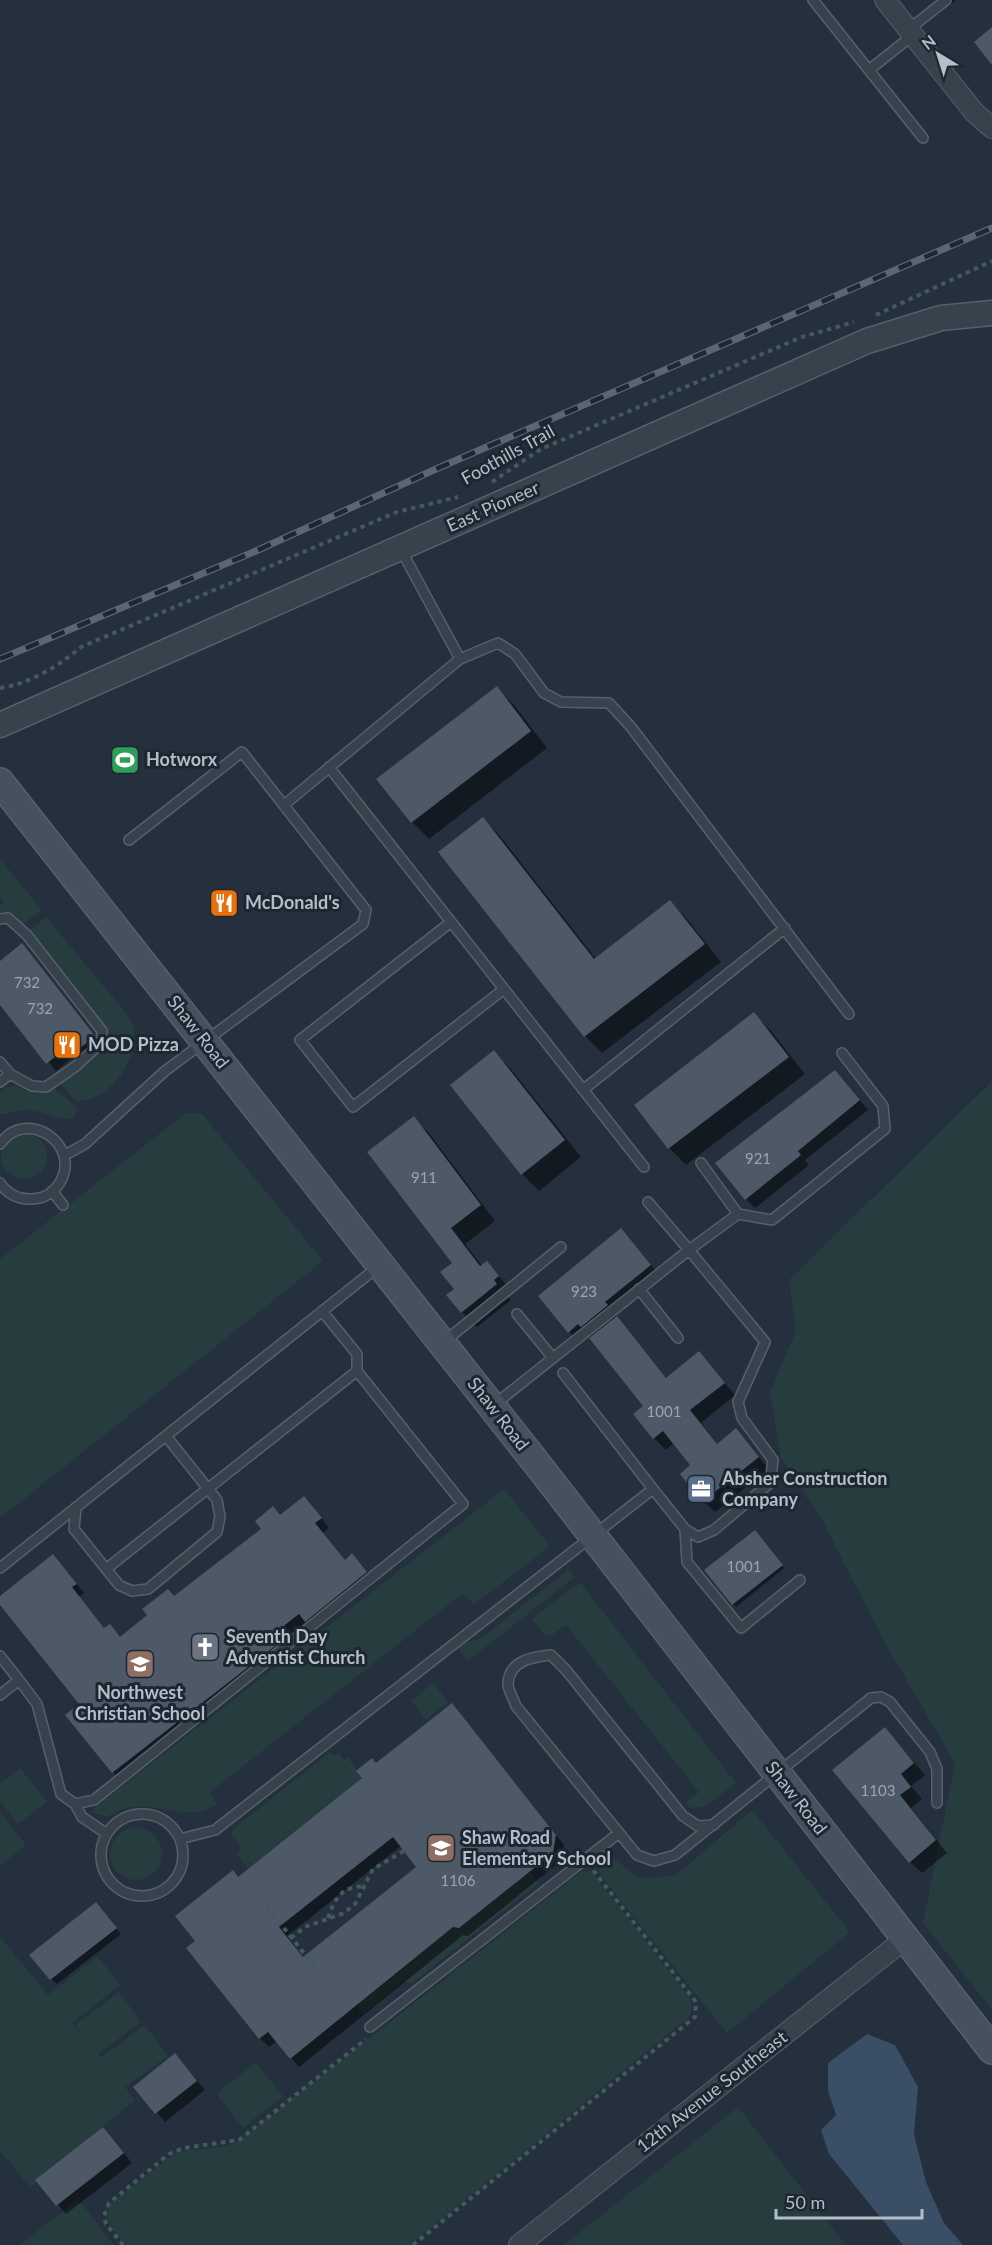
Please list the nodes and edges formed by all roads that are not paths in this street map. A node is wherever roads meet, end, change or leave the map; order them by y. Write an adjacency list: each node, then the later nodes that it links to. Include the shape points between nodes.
1 (813, 0): 6 (lane)
2 (885, 0): 5 (street)
3 (946, 0): 4 (lane)
4 (933, 4): 5 (lane)
5 (910, 33): 6 (lane); 7 (street, via 974,112)
6 (869, 70): 8 (lane)
7 (992, 128)
8 (923, 138)
9 (992, 314): 10 (street, East Pioneer, via 941,318 867,341)
10 (400, 548): 11 (lane); 12 (street, East Pioneer)
11 (460, 659): 13 (lane); 19 (lane, via 498,643 514,654 544,693 561,702 609,703)
12 (0, 725)
13 (330, 767): 15 (lane); 18 (lane)
14 (0, 782): 22 (main road, Shaw Road)
15 (284, 805): 16 (lane, via 242,752); 22 (lane, via 366,910 363,924)
16 (129, 840)
17 (0, 919): 25 (lane, via 8,918 27,935 102,1031 100,1043 46,1087 32,1086)
18 (451, 922): 20 (lane); 20 (lane, via 300,1040 353,1107)
19 (785, 928): 21 (lane); 27 (lane)
20 (504, 989): 27 (lane)
21 (849, 1014)
22 (204, 1041): 29 (lane, via 85,1144); 39 (main road, Shaw Road)
23 (842, 1053): 36 (lane, via 883,1106 885,1129 772,1220)
24 (0, 1062): 25 (lane)
25 (10, 1074): 26 (lane)
26 (0, 1082)
27 (583, 1090): 31 (lane)
28 (1, 1142): 29 (lane, via 21,1129 43,1130 53,1136)
29 (65, 1155): 33 (lane, via 63,1178)
30 (701, 1163): 36 (lane)
31 (644, 1167)
32 (0, 1183): 33 (lane, via 12,1195 24,1199 36,1199)
33 (52, 1191): 35 (lane)
34 (648, 1202): 38 (lane)
35 (63, 1205)
36 (738, 1214): 38 (lane)
37 (561, 1247): 44 (lane)
38 (688, 1250): 40 (lane); 53 (lane, via 765,1342 738,1402 742,1418 774,1460 770,1484 714,1530 698,1536)
39 (381, 1264): 41 (lane); 44 (main road, Shaw Road)
40 (639, 1289): 43 (lane); 45 (lane)
41 (322, 1311): 46 (lane, via 357,1354); 49 (lane)
42 (517, 1314): 45 (lane)
43 (678, 1338)
44 (443, 1343): 48 (main road, Shaw Road)
45 (553, 1358): 48 (lane)
46 (357, 1371): 50 (lane); 63 (lane, via 463,1504 94,1800)
47 (563, 1373): 51 (lane)
48 (492, 1406): 54 (main road, Shaw Road)
49 (166, 1436): 50 (lane); 52 (lane)
50 (208, 1489): 56 (lane); 56 (lane, via 217,1500 217,1532 148,1589 132,1591 119,1585)
51 (653, 1489): 53 (lane); 54 (lane)
52 (76, 1507): 55 (lane); 56 (lane, via 74,1529)
53 (686, 1530): 57 (lane, via 687,1562 741,1628)
54 (593, 1535): 61 (main road, Shaw Road); 67 (lane, via 215,1830)
55 (0, 1568)
56 (106, 1569)
57 (800, 1580)
58 (0, 1656): 59 (lane)
59 (19, 1680): 60 (lane); 63 (lane, via 37,1704 62,1794)
60 (0, 1695)
61 (777, 1773): 62 (lane, via 871,1698 881,1697 890,1702 930,1752 938,1769); 64 (lane); 68 (main road, Shaw Road)
62 (937, 1803)
63 (75, 1804): 66 (lane, via 81,1817)
64 (714, 1825): 65 (lane, via 675,1855 654,1862 637,1855); 65 (lane, via 698,1826 683,1816 551,1655 529,1657 512,1670 508,1685 516,1706)
65 (619, 1833): 69 (lane)
66 (107, 1834): 67 (lane, via 120,1820 147,1815 172,1827); 67 (lane, via 101,1853 107,1877 115,1887 139,1897 165,1890 175,1880 183,1853)
67 (180, 1839)
68 (905, 1939): 70 (main road, Shaw Road); 71 (street, 12th Avenue Southeast)
69 (372, 2030)
70 (992, 2050)
71 (519, 2245)

